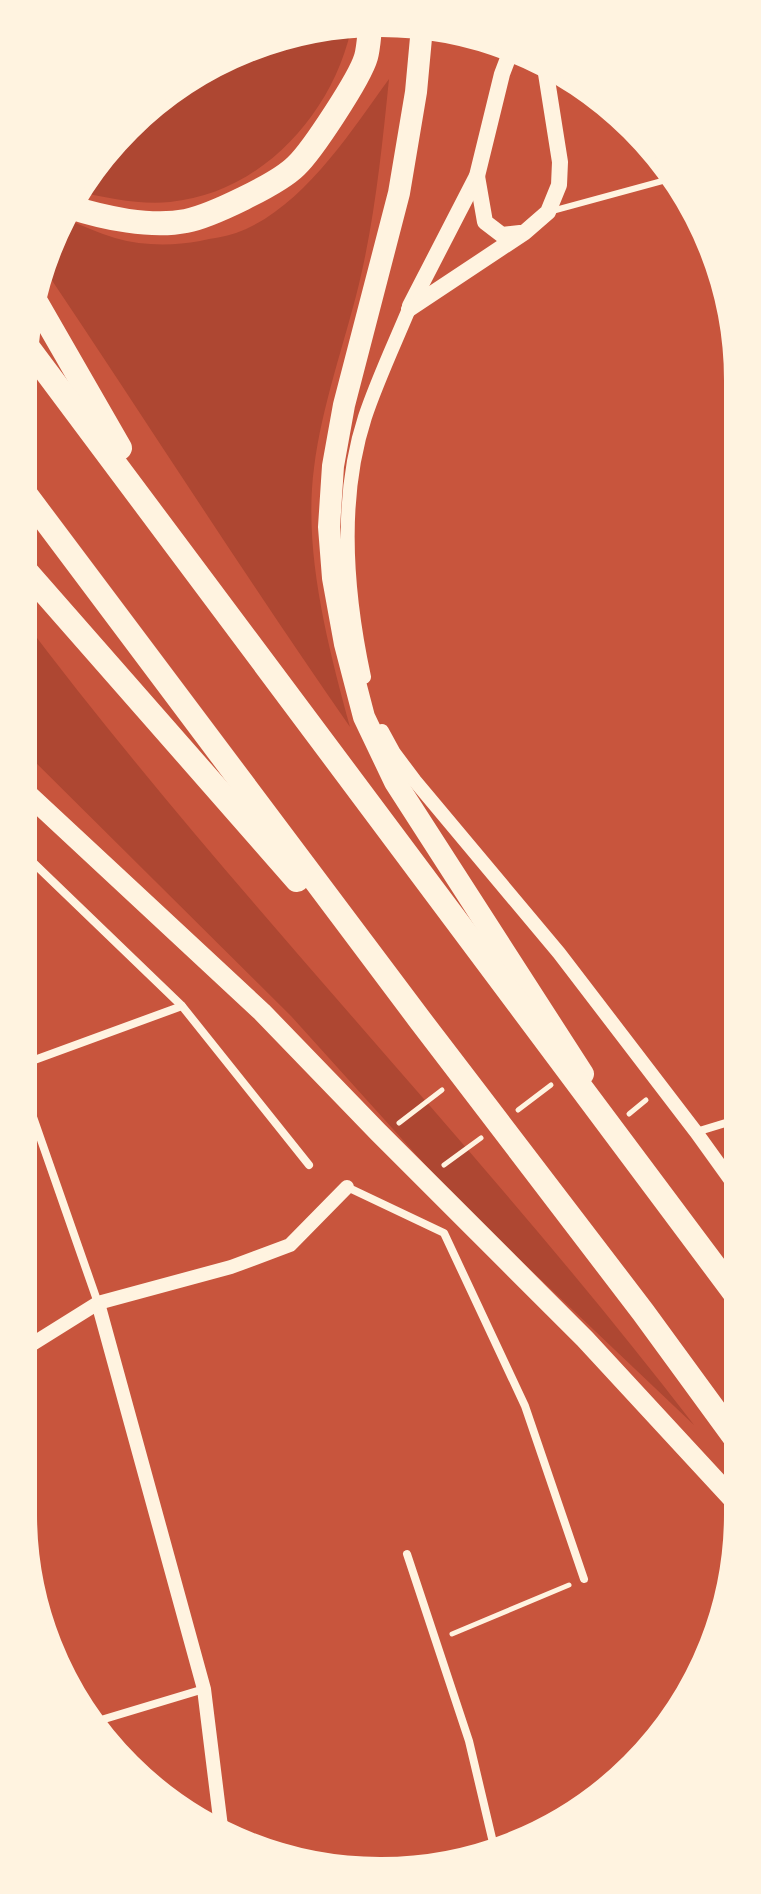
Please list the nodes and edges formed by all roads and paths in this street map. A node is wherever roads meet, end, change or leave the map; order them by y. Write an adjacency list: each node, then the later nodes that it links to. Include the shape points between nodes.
1 (370, 32): 7 (highway, via 366,60 295,167 239,201 185,221 138,222)
2 (421, 35): 27 (highway, via 399,193 333,466 333,578 364,717 395,782)
3 (509, 57): 5 (main road)
4 (546, 74): 8 (main road, via 560,162 559,185)
5 (477, 176): 9 (main road, via 485,222 502,235); 11 (main road)
6 (665, 180): 8 (lane)
7 (77, 209)
8 (548, 212): 9 (main road)
9 (525, 232): 11 (main road)
10 (40, 309): 14 (highway)
11 (409, 309): 23 (street, via 365,418 351,486 347,564 375,719 415,781 549,940)
12 (33, 354): 14 (highway)
13 (32, 503): 19 (highway)
14 (171, 536): 31 (highway)
15 (32, 578): 19 (highway)
16 (32, 798): 29 (main road, via 262,1012)
17 (32, 861): 18 (street)
18 (182, 1006): 20 (street); 32 (street)
19 (420, 1020): 21 (highway)
20 (32, 1061)
21 (461, 1074): 29 (path, via 404,1120); 39 (highway)
22 (552, 1084): 24 (path)
23 (661, 1088): 27 (path); 30 (street)
24 (515, 1112)
25 (32, 1114): 37 (street)
26 (729, 1122): 30 (street)
27 (616, 1124): 31 (highway)
28 (490, 1131): 33 (path)
29 (378, 1132): 40 (main road, via 585,1339)
30 (696, 1132): 34 (street)
31 (640, 1163): 36 (highway)
32 (309, 1165)
33 (440, 1168)
34 (729, 1178)
35 (347, 1187): 37 (street, via 290,1245); 42 (street, via 444,1233 525,1406)
36 (729, 1285)
37 (98, 1303): 38 (street); 44 (street)
38 (32, 1344)
39 (729, 1430)
40 (729, 1495)
41 (407, 1554): 43 (street)
42 (584, 1579): 43 (path)
43 (436, 1641): 47 (street, via 469,1741)
44 (204, 1689): 45 (street); 46 (street)
45 (100, 1720)
46 (221, 1823)
47 (493, 1844)

